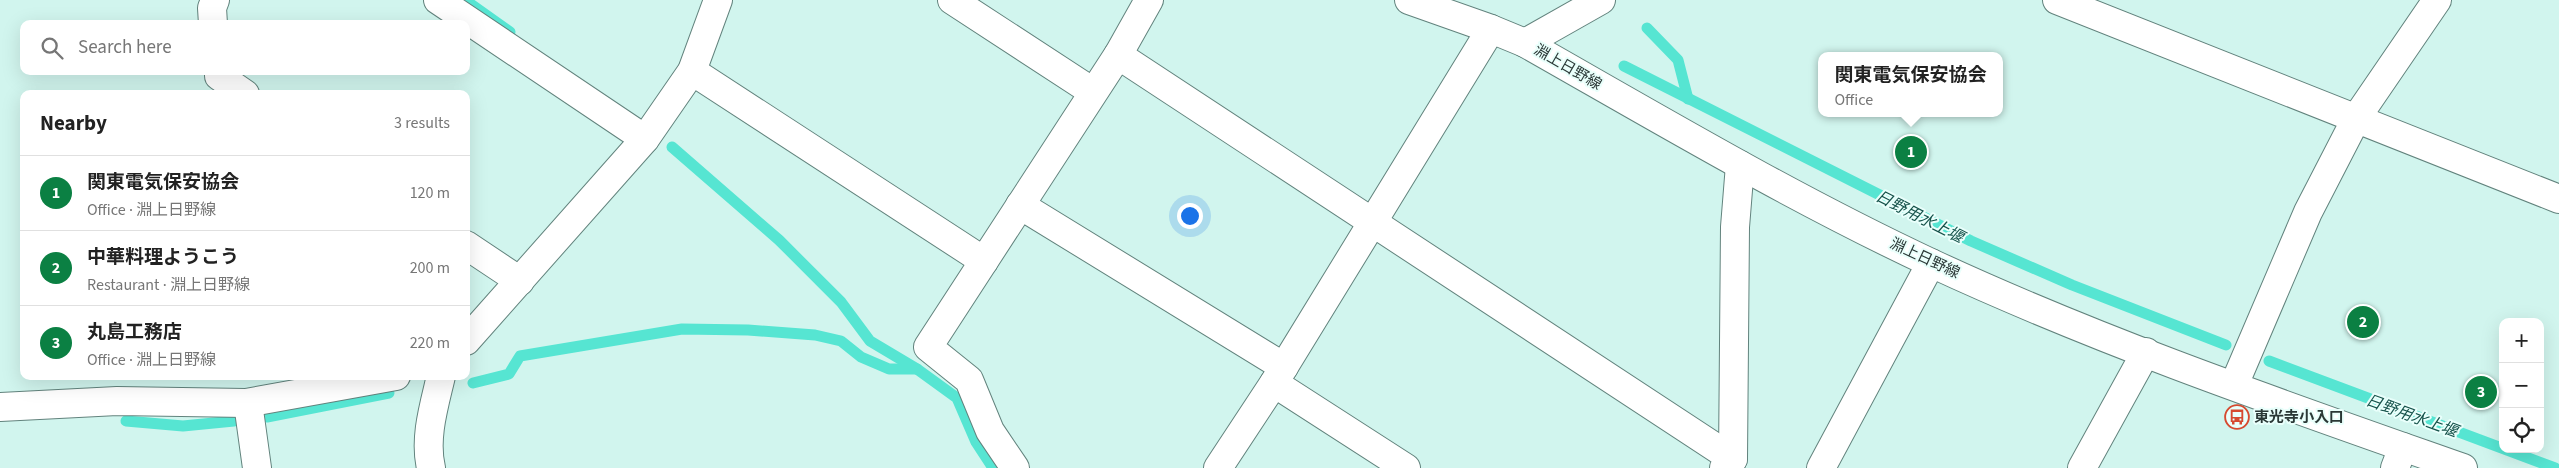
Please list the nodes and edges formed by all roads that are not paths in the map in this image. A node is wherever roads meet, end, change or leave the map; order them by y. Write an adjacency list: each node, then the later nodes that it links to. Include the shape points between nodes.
1 (214, 0): 10 (street)
2 (438, 0): 11 (street)
3 (718, 0): 16 (street)
4 (952, 0): 19 (street)
5 (1149, 0): 15 (street)
6 (1409, 0): 13 (street, 淵上日野線)
7 (1601, 0): 14 (street)
8 (2057, 0): 20 (street)
9 (2437, 0): 20 (street)
10 (213, 20)
11 (468, 20)
12 (470, 21): 21 (street)
13 (1491, 29): 14 (street, 淵上日野線); 25 (street)
14 (1525, 43): 22 (street, 淵上日野線)
15 (1118, 55): 19 (street); 25 (street)
16 (692, 71): 21 (street); 27 (street)
17 (219, 75): 18 (street)
18 (239, 90)
19 (1093, 92): 24 (street)
20 (2357, 117): 23 (street); 35 (street, via 2308,212)
21 (645, 139): 29 (street)
22 (1740, 165): 28 (street, 淵上日野線); 39 (street, via 1735,227)
23 (2559, 199)
24 (1020, 205): 27 (street); 32 (street)
25 (1374, 222): 32 (street); 39 (street)
26 (470, 248): 29 (street)
27 (984, 261): 42 (street, via 928,347 970,380 990,431)
28 (1931, 263): 31 (street, 淵上日野線); 45 (street)
29 (520, 281): 30 (street)
30 (470, 337)
31 (2146, 352): 35 (street, 淵上日野線); 46 (street)
32 (1279, 375): 43 (street); 44 (street)
33 (374, 380): 36 (street)
34 (440, 380): 41 (street, via 428,454)
35 (2234, 385): 38 (street, 淵上日野線)
36 (248, 403): 37 (street, via 117,401); 40 (street)
37 (0, 407)
38 (2399, 457): 47 (street, 淵上日野線)
39 (1728, 463)
40 (257, 468)
41 (432, 468)
42 (1015, 468)
43 (1218, 468)
44 (1406, 468)
45 (1821, 468)
46 (2082, 468)
47 (2463, 468)

